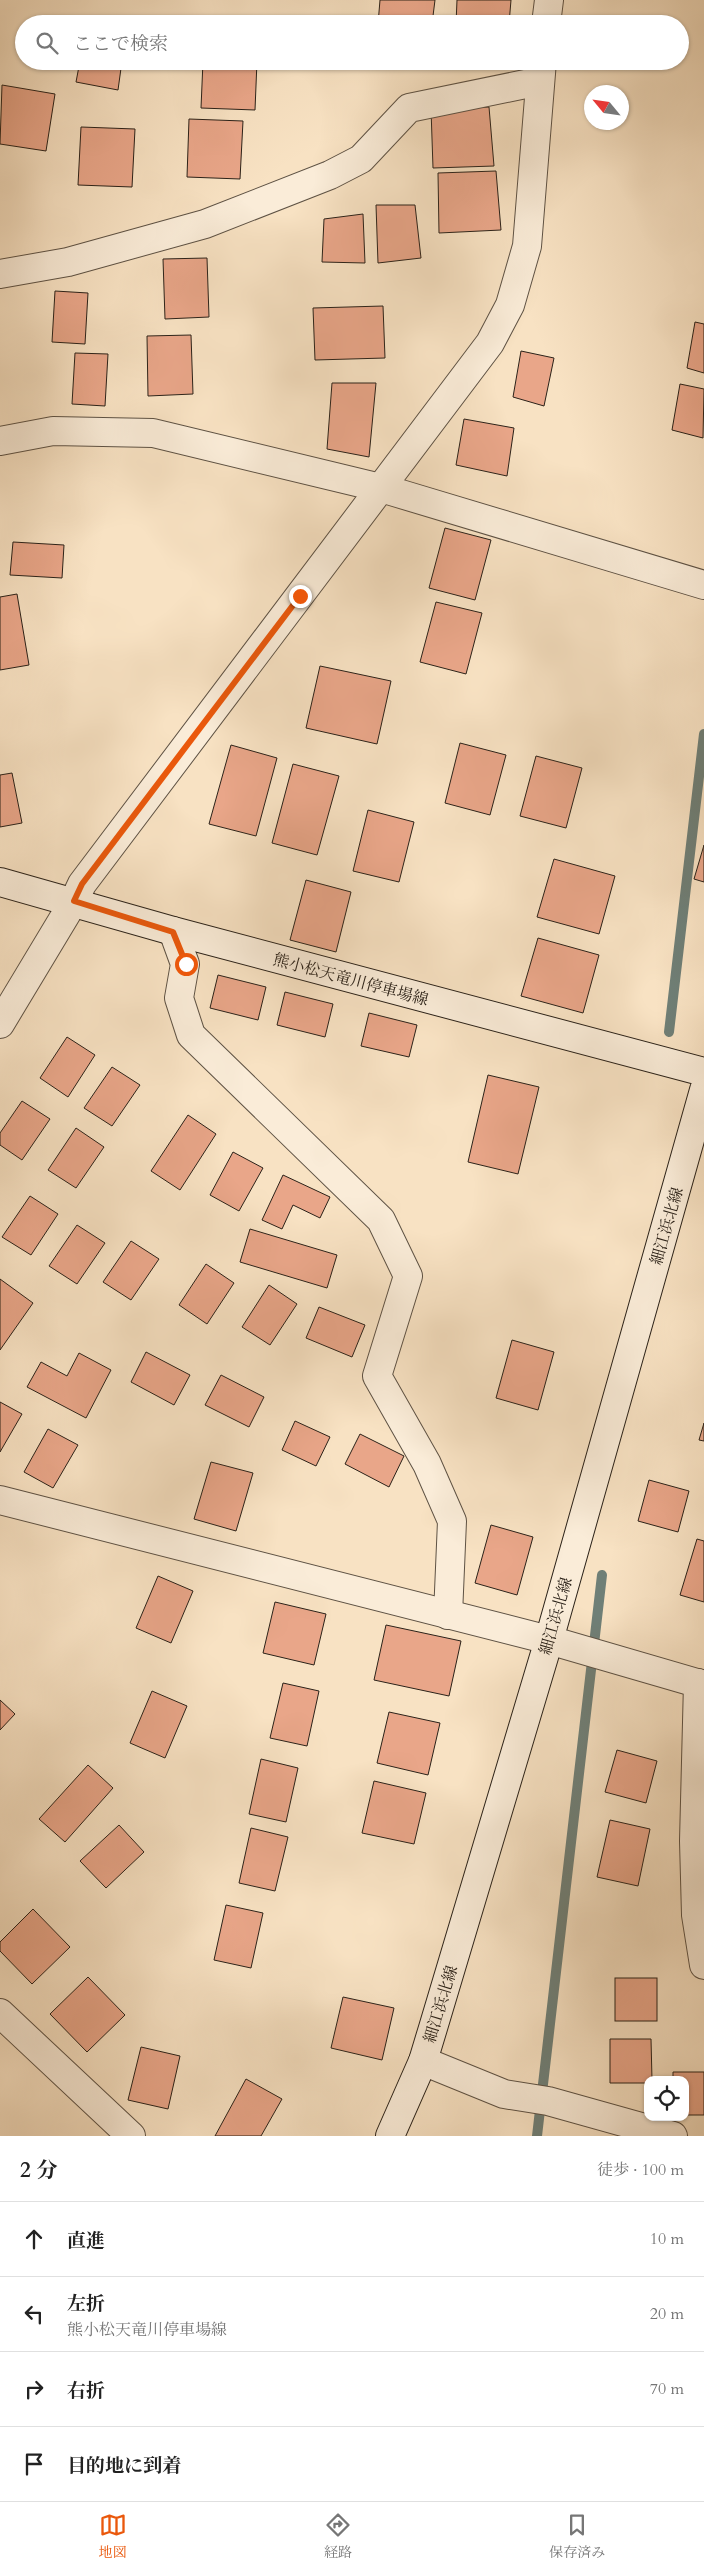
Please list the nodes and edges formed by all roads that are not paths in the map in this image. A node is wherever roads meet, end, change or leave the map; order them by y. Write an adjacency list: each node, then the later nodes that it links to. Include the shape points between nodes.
1 (549, 0): 2 (street)
2 (547, 15)
3 (541, 71): 4 (street, via 409,108 361,159 330,175 205,224 68,262); 6 (street, via 527,246 510,305 490,342)
4 (0, 274)
5 (0, 440): 6 (street, via 53,431 152,433)
6 (381, 488): 7 (street); 9 (street, via 82,884)
7 (704, 585)
8 (0, 882): 9 (street, 熊小松天竜川停車場線)
9 (74, 901): 10 (street, 熊小松天竜川停車場線); 11 (street)
10 (173, 932): 12 (street, 熊小松天竜川停車場線); 15 (street, via 186,964 179,998 191,1035 381,1220 408,1276 377,1376 427,1464 452,1521)
11 (0, 1024)
12 (704, 1072)
13 (704, 1090): 16 (street, 細江浜北線)
14 (0, 1500): 15 (street)
15 (448, 1615): 16 (street)
16 (549, 1640): 17 (street); 20 (street, 細江浜北線)
17 (701, 1684): 18 (street, via 694,1841 696,1915)
18 (704, 1965)
19 (0, 2013): 22 (street)
20 (423, 2061): 21 (street, via 504,2094 548,2101); 23 (street, 細江浜北線)
21 (627, 2130): 24 (street)
22 (131, 2136)
23 (390, 2136)
24 (673, 2136)

